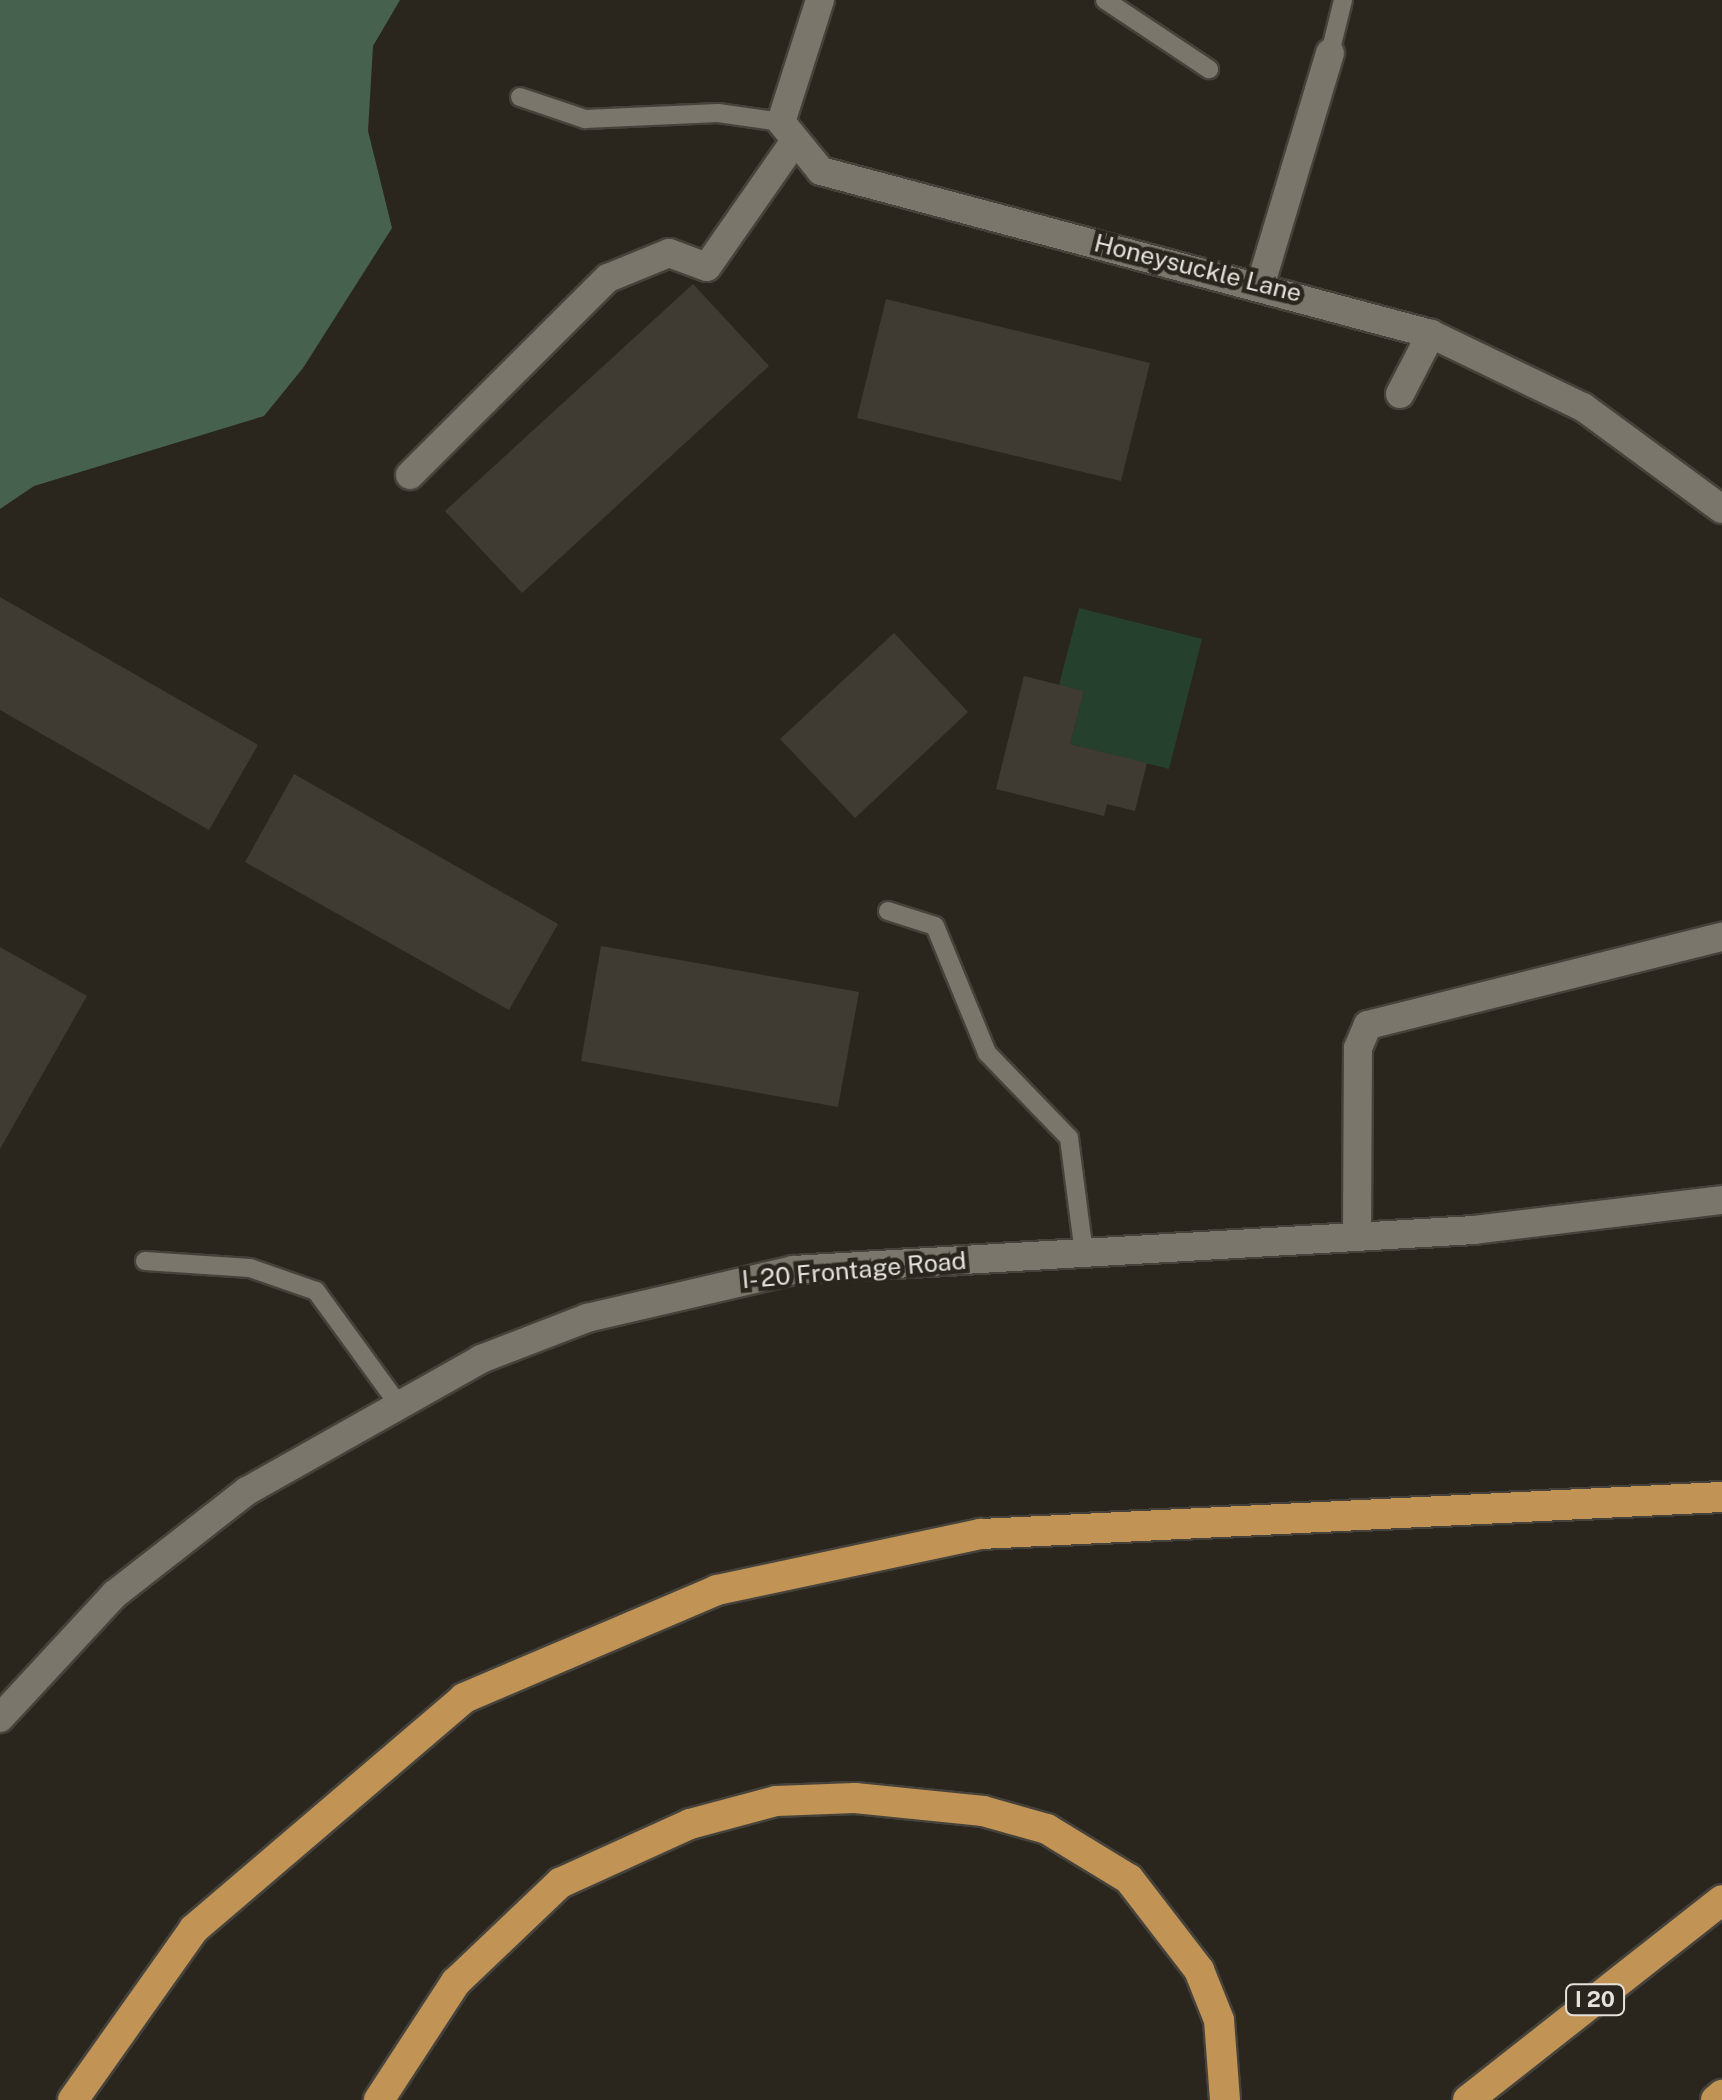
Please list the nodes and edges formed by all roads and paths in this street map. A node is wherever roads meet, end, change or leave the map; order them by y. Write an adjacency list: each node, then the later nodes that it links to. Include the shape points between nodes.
1 (820, 0): 7 (street)
2 (1104, 0): 5 (lane)
3 (1343, 0): 4 (lane)
4 (1330, 54): 8 (street)
5 (1209, 69)
6 (520, 97): 7 (lane, via 585,119 718,112)
7 (786, 134): 8 (street, Honeysuckle Lane, via 820,171); 11 (street, via 707,267 669,253 608,278)
8 (1261, 283): 9 (street, Honeysuckle Lane)
9 (1432, 334): 10 (street); 12 (street, Honeysuckle Lane, via 1583,407)
10 (1400, 394)
11 (410, 474)
12 (1722, 509)
13 (888, 911): 17 (lane, via 935,926 972,1030 1069,1138)
14 (1722, 937): 16 (street, via 1368,1024 1358,1048)
15 (1722, 1200): 16 (street, I- 20 Frontage Road)
16 (1358, 1236): 17 (street, I- 20 Frontage Road)
17 (1084, 1253): 19 (street, I- 20 Frontage Road, via 885,1262 702,1286 481,1359)
18 (146, 1261): 19 (lane, via 250,1268 316,1291)
19 (398, 1404): 21 (street, I- 20 Frontage Road, via 306,1452 173,1546)
20 (1722, 1497): 24 (highway, via 981,1534 717,1590 464,1698 194,1929)
21 (0, 1718)
22 (1722, 1900): 27 (highway, I 20)
23 (1722, 2095): 28 (highway)
24 (73, 2100)
25 (380, 2100): 26 (highway, via 456,1982 560,1883 690,1824 776,1802 855,1798 983,1811 1047,1829 1129,1879 1199,1970 1219,2020)
26 (1225, 2100)
27 (1468, 2100)
28 (1716, 2100)

